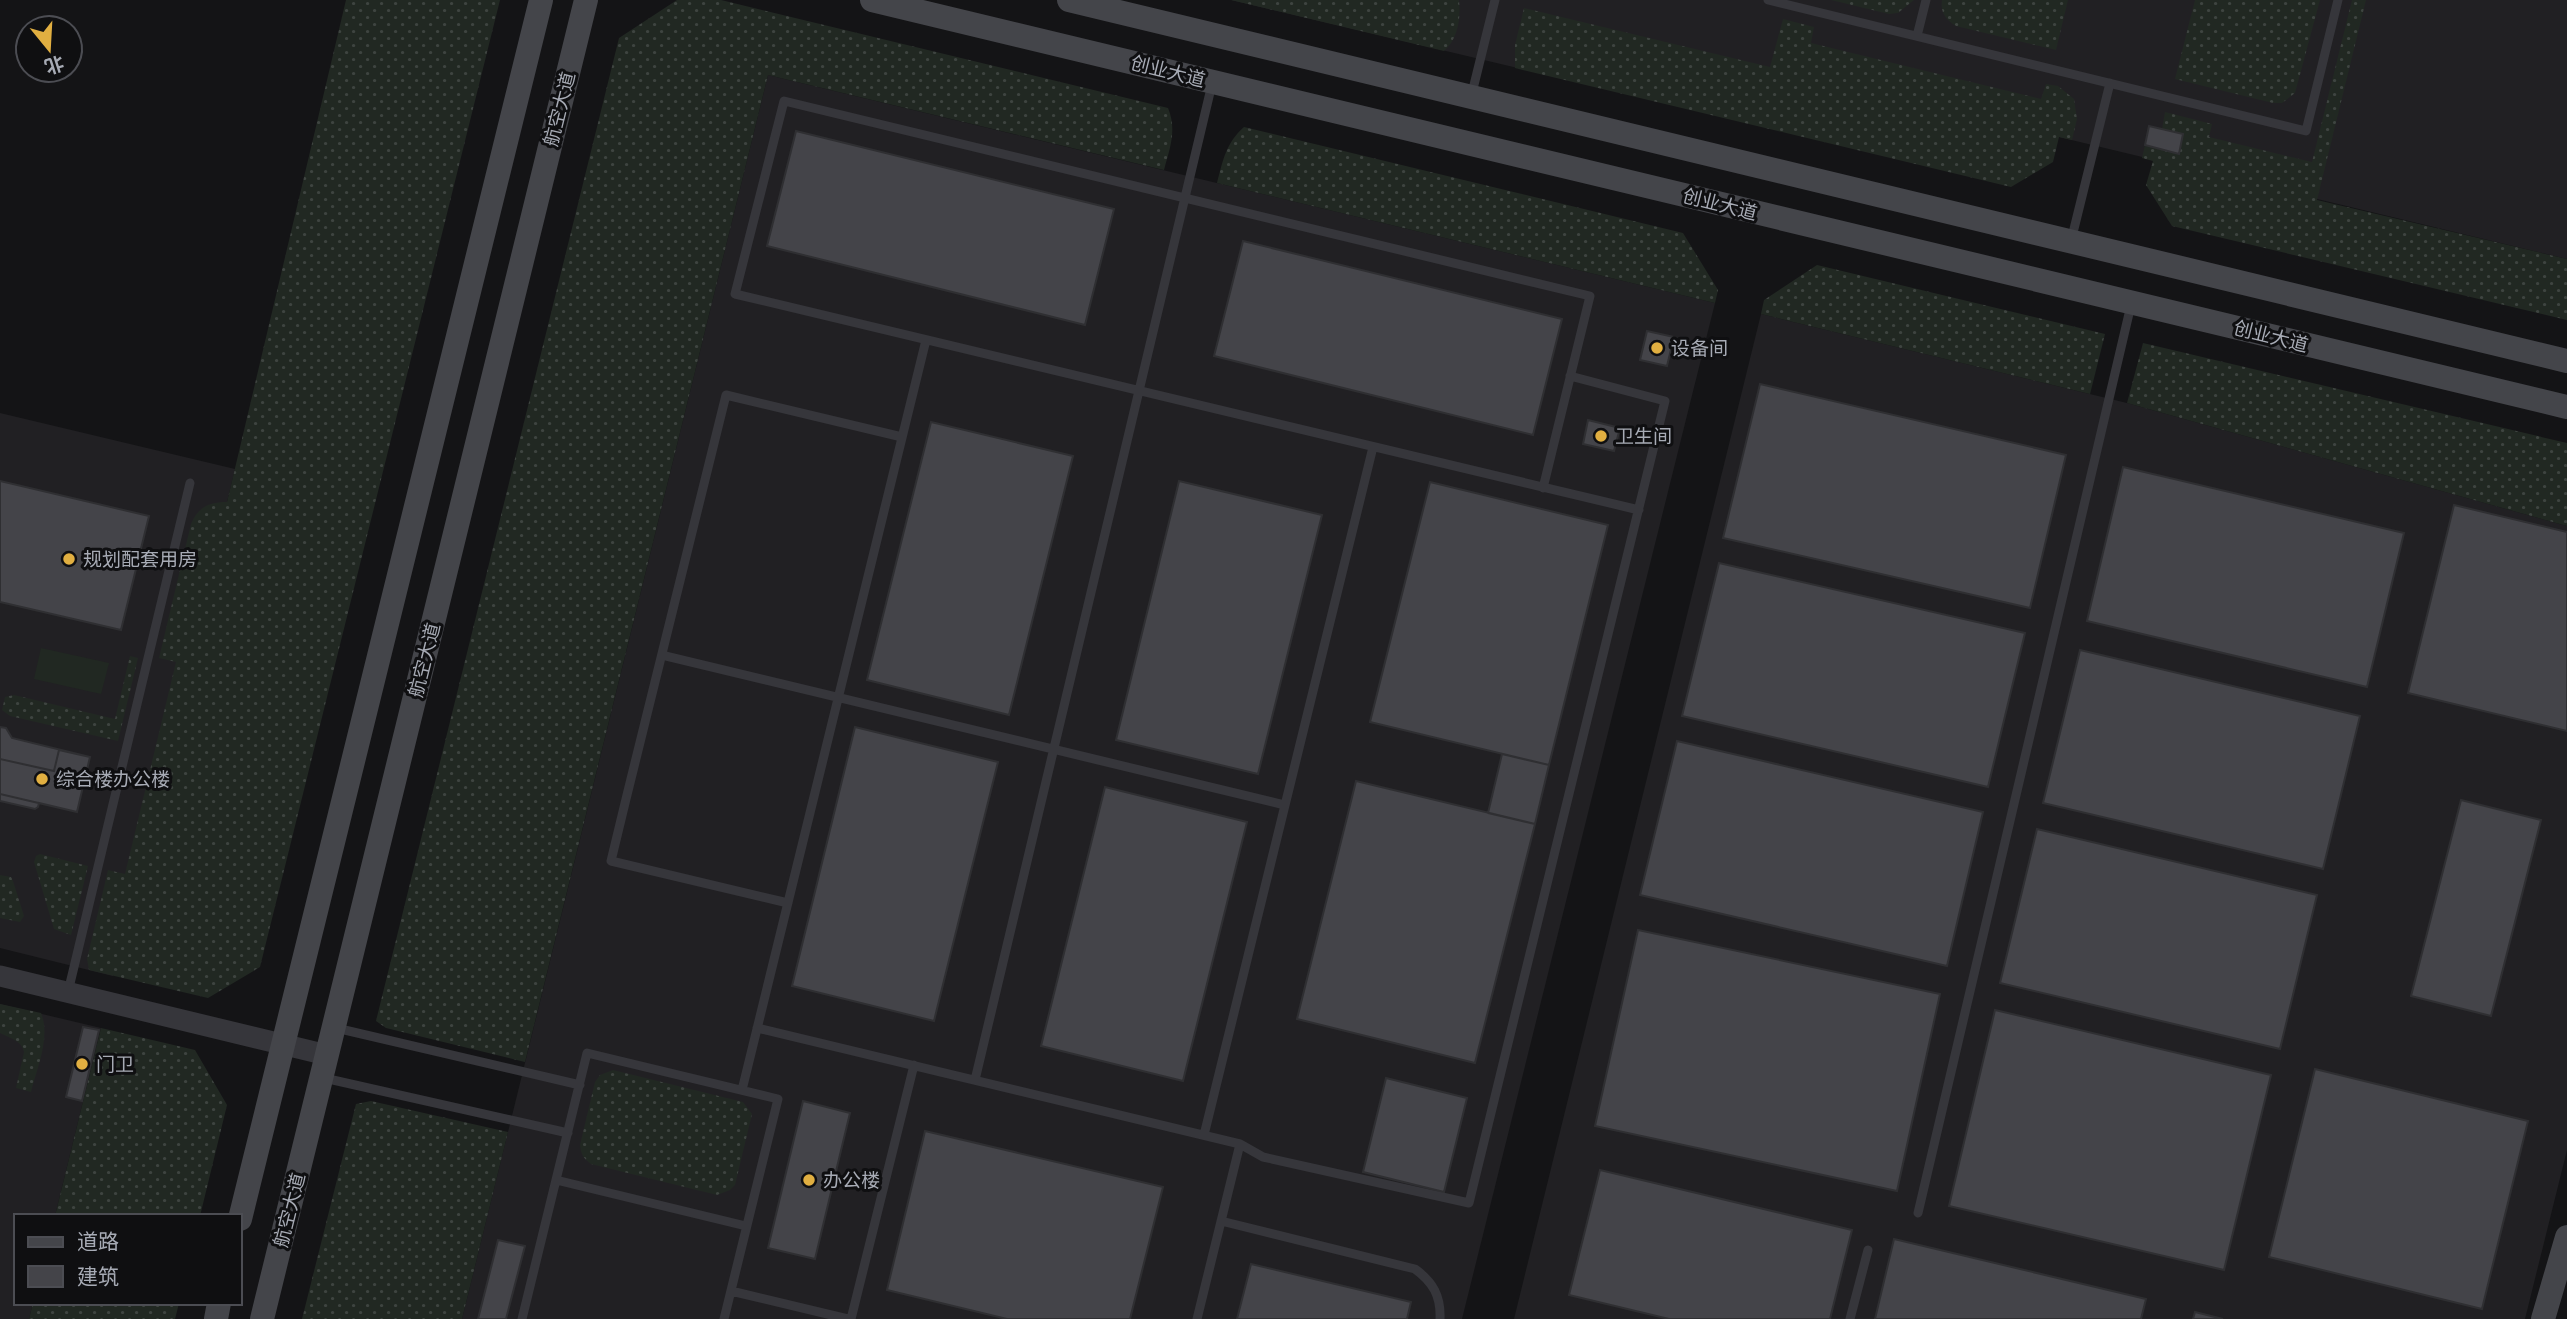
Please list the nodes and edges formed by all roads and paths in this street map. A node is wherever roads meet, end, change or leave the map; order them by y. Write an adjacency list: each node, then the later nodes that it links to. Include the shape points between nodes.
1 (541, 0): 35 (main road)
2 (586, 0): 33 (main road, 航空大道)
3 (872, 0): 10 (main road, 创业大道)
4 (1069, 0): 12 (main road)
5 (1495, 0): 12 (lane)
6 (1771, 0): 9 (lane)
7 (1926, 0): 9 (lane)
8 (2339, 0): 11 (lane, via 2306,131)
9 (1917, 36): 11 (lane)
10 (1213, 82): 13 (lane); 15 (main road, 创业大道)
11 (2110, 83): 14 (lane)
12 (1471, 97): 14 (main road)
13 (1185, 198): 16 (lane, via 783,102 735,293); 18 (lane, via 1590,296); 19 (lane)
14 (2071, 241): 17 (main road)
15 (2132, 303): 20 (main road, 创业大道); 45 (lane)
16 (926, 340): 19 (lane); 21 (lane)
17 (2567, 361)
18 (1570, 376): 24 (lane); 25 (lane, via 1665,401)
19 (1139, 391): 22 (lane); 28 (lane)
20 (2567, 407)
21 (902, 437): 26 (lane, via 726,395); 27 (lane)
22 (1373, 447): 24 (lane); 29 (lane)
23 (190, 483): 32 (lane)
24 (1543, 488): 25 (lane)
25 (1639, 510): 43 (lane, via 1469,1203 1263,1157)
26 (662, 655): 27 (lane); 30 (lane, via 611,861)
27 (838, 698): 28 (lane); 30 (lane)
28 (1054, 749): 29 (lane); 38 (lane)
29 (1285, 805): 42 (lane)
30 (788, 903): 34 (lane)
31 (0, 976): 32 (street)
32 (68, 993): 35 (street)
33 (334, 1028): 37 (main road, 航空大道); 39 (lane)
34 (757, 1028): 36 (lane); 40 (lane)
35 (282, 1044): 37 (street); 46 (main road)
36 (914, 1065): 38 (lane); 55 (lane)
37 (325, 1066): 41 (lane); 52 (main road, 航空大道)
38 (975, 1080): 42 (lane)
39 (580, 1085): 40 (lane, via 587,1053); 41 (lane)
40 (742, 1090): 48 (lane, via 778,1099)
41 (568, 1133): 44 (lane)
42 (1204, 1135): 43 (lane)
43 (1240, 1144): 47 (lane)
44 (556, 1180): 48 (lane); 53 (lane)
45 (1918, 1213)
46 (241, 1214)
47 (1221, 1221): 56 (lane); 57 (lane, via 1415,1269 1429,1279 1437,1293)
48 (746, 1226): 51 (lane)
49 (2567, 1237): 59 (main road)
50 (1868, 1250): 58 (lane)
51 (731, 1291): 54 (lane); 55 (lane)
52 (262, 1319)
53 (522, 1319)
54 (724, 1319)
55 (850, 1319)
56 (1198, 1319)
57 (1440, 1319)
58 (1850, 1319)
59 (2543, 1319)

